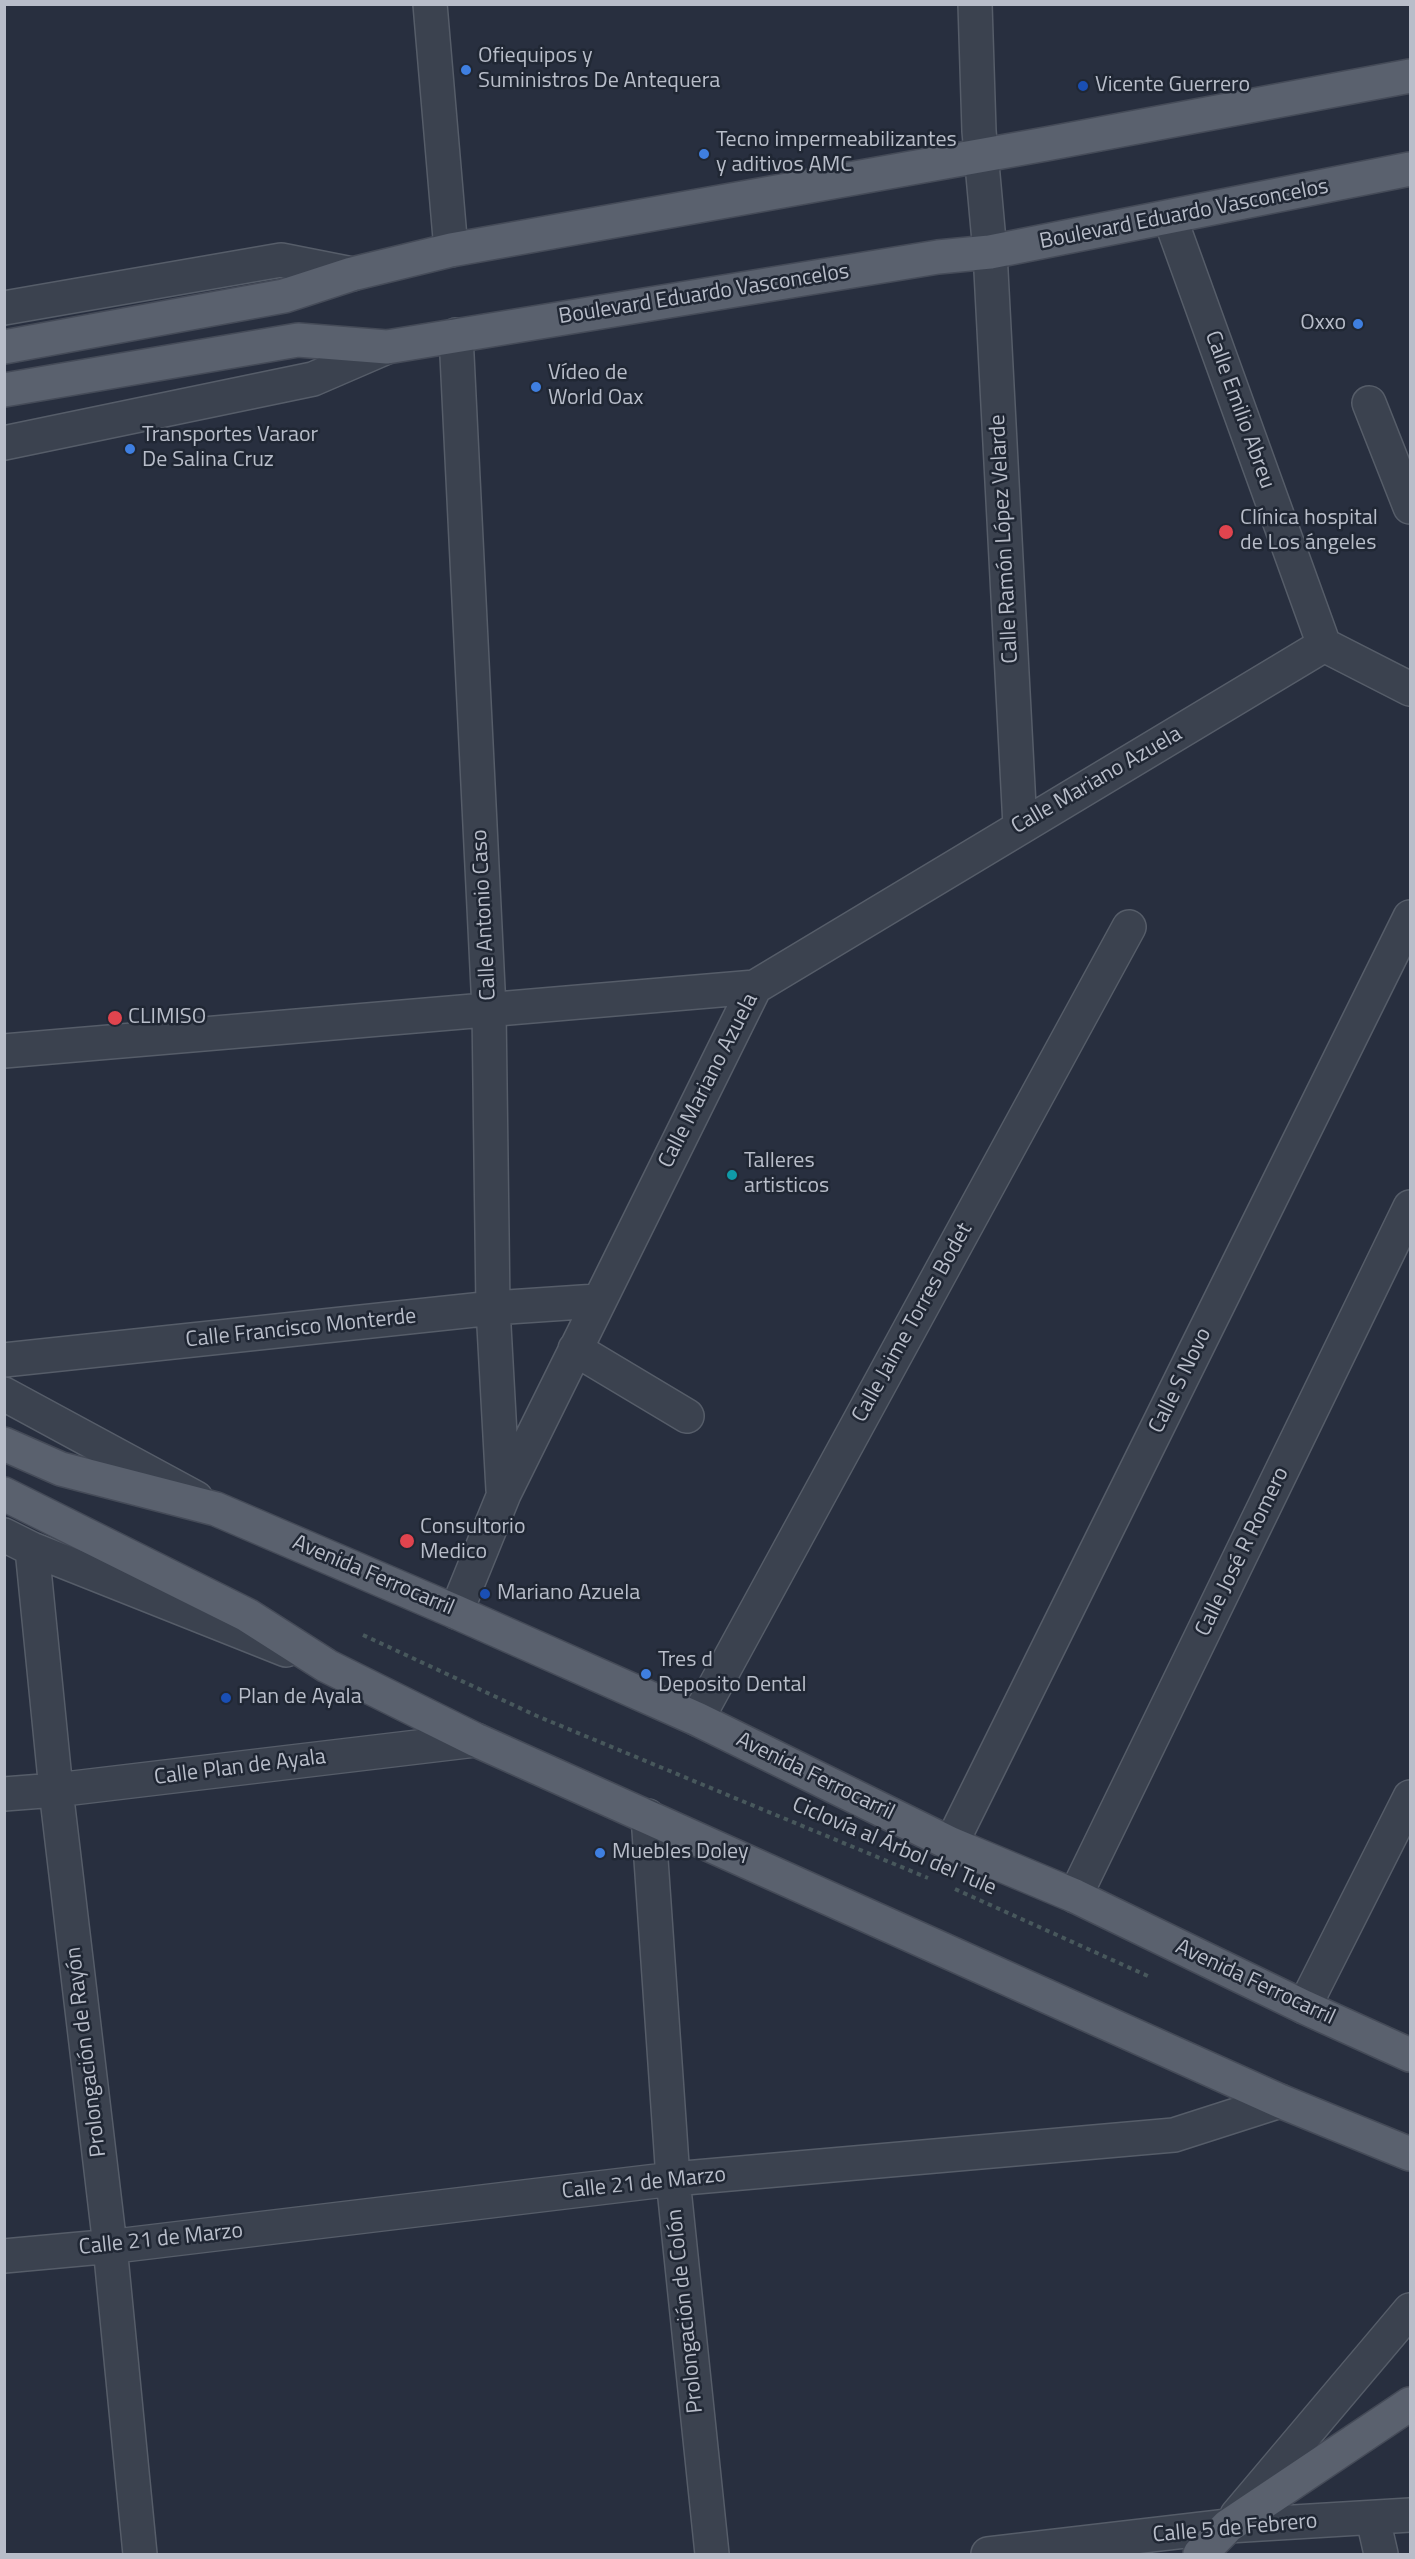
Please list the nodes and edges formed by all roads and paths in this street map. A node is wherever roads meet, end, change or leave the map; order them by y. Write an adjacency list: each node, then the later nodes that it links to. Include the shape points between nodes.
1 (430, 4): 7 (street)
2 (975, 4): 4 (street, Calle Ramón López Velarde)
3 (1410, 76): 4 (main road)
4 (981, 155): 7 (main road); 8 (street, Calle Ramón López Velarde)
5 (1410, 170): 6 (main road, Boulevard Eduardo Vasconcelos)
6 (1170, 218): 8 (main road, Boulevard Eduardo Vasconcelos); 18 (street, Calle Emilio Abreu)
7 (450, 250): 9 (main road)
8 (990, 252): 11 (main road, Boulevard Eduardo Vasconcelos, via 938,257); 20 (street, Calle Ramón López Velarde)
9 (352, 274): 10 (street, via 281,260); 12 (main road, via 284,296)
10 (4, 308)
11 (456, 335): 13 (main road, Boulevard Eduardo Vasconcelos); 24 (street, Calle Antonio Caso)
12 (4, 347)
13 (387, 347): 14 (main road, via 298,340); 16 (street, Boulevard Eduardo Vasconcelos, via 313,379)
14 (4, 390)
15 (1370, 403): 17 (street)
16 (4, 443)
17 (1410, 507)
18 (1324, 645): 19 (street); 20 (street, Calle Mariano Azuela)
19 (1410, 689)
20 (1020, 826): 23 (street, Calle Mariano Azuela)
21 (1410, 917): 47 (street, Calle S Novo)
22 (1129, 927): 41 (street, Calle Jaime Torres Bodet)
23 (755, 987): 24 (street); 27 (street, Calle Mariano Azuela)
24 (489, 1009): 25 (street); 28 (street, Calle Antonio Caso)
25 (4, 1051)
26 (1410, 1208): 50 (street, Calle José R Romero)
27 (597, 1301): 28 (street, Calle Francisco Monterde); 29 (street, Calle Mariano Azuela)
28 (493, 1308): 30 (street, Calle Francisco Monterde); 35 (street, Calle Antonio Caso)
29 (575, 1349): 32 (street); 35 (street, Calle Mariano Azuela)
30 (4, 1360)
31 (4, 1394): 36 (street, Avenida Ferrocarril)
32 (687, 1416)
33 (4, 1444): 36 (main road, Avenida Ferrocarril, via 61,1468)
34 (4, 1494): 40 (main road, via 247,1615)
35 (504, 1494): 38 (street, Calle Mariano Azuela)
36 (216, 1509): 38 (main road, Avenida Ferrocarril)
37 (18, 1542): 40 (street); 43 (street, Prolongación de Rayón)
38 (456, 1612): 41 (main road, Avenida Ferrocarril)
39 (363, 1635): 48 (path, Ciclovía al Árbol del Tule, via 537,1716)
40 (327, 1666): 42 (main road)
41 (697, 1719): 47 (main road, Avenida Ferrocarril)
42 (476, 1740): 43 (street, Calle Plan de Ayala); 46 (main road)
43 (56, 1790): 44 (street, Calle Plan de Ayala); 57 (street, Prolongación de Rayón)
44 (4, 1794)
45 (1410, 1797): 52 (street)
46 (648, 1816): 54 (main road); 56 (street, Prolongación de Colón)
47 (951, 1844): 50 (main road, Avenida Ferrocarril)
48 (932, 1879)
49 (954, 1889): 51 (path, Ciclovía al Árbol del Tule)
50 (1075, 1896): 52 (main road, Avenida Ferrocarril)
51 (1156, 1980)
52 (1304, 2007): 53 (main road, Avenida Ferrocarril)
53 (1410, 2055)
54 (1280, 2102): 55 (main road); 56 (street, Calle 21 de Marzo, via 1174,2135)
55 (1410, 2154)
56 (673, 2179): 57 (street, Calle 21 de Marzo); 65 (street, Prolongación de Colón)
57 (110, 2246): 58 (street, Calle 21 de Marzo); 64 (street, Prolongación de Rayón)
58 (4, 2256)
59 (1410, 2310): 63 (street)
60 (1410, 2404): 63 (main road)
61 (1410, 2515): 62 (street, Calle 5 de Febrero)
62 (1373, 2519): 63 (street, Calle 5 de Febrero); 68 (street)
63 (1228, 2526): 66 (street, Calle 5 de Febrero); 67 (main road)
64 (140, 2554)
65 (712, 2554)
66 (988, 2554)
67 (1200, 2554)
68 (1381, 2554)

